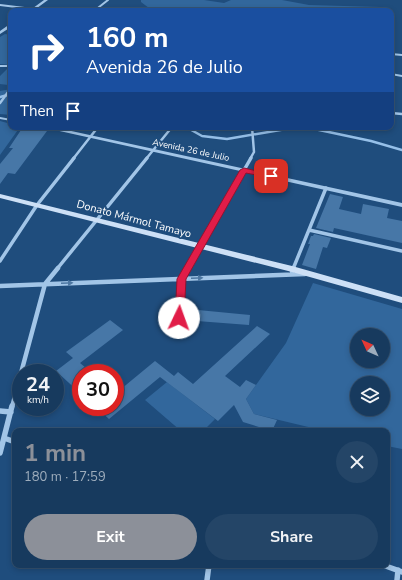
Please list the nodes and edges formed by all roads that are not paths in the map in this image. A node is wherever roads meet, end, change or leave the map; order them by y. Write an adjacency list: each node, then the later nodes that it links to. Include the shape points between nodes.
1 (46, 0): 5 (street)
2 (108, 0): 6 (street)
3 (0, 5): 4 (street)
4 (19, 8)
5 (35, 8)
6 (98, 8)
7 (8, 92): 8 (street)
8 (0, 103)
9 (59, 130): 13 (street, Avenida 26 de Julio)
10 (96, 130): 13 (street)
11 (169, 130): 14 (street)
12 (252, 130): 15 (street, via 254,152)
13 (90, 137): 14 (street, Avenida 26 de Julio); 18 (street)
14 (153, 151): 15 (street, Avenida 26 de Julio); 20 (street)
15 (244, 170): 16 (street, Avenida 26 de Julio); 22 (street)
16 (326, 188): 19 (street, Avenida 26 de Julio); 21 (street)
17 (0, 196): 18 (main road, Donato Mármol Tamayo)
18 (37, 205): 20 (main road, Donato Mármol Tamayo); 24 (street)
19 (402, 205)
20 (97, 220): 22 (main road, Donato Mármol Tamayo); 27 (street)
21 (309, 230): 23 (street); 25 (street)
22 (200, 247): 25 (main road, Donato Mármol Tamayo); 26 (street)
23 (402, 251)
24 (0, 261)
25 (291, 272): 26 (street, one-way to 25); 29 (main road, Donato Mármol Tamayo, via 308,274)
26 (181, 279): 27 (street, one-way to 26); 30 (street)
27 (45, 284): 28 (street); 31 (street)
28 (0, 286)
29 (402, 300)
30 (179, 318)
31 (24, 364)
32 (12, 408): 34 (street)
33 (0, 411): 34 (street)
34 (11, 412): 35 (street)
35 (4, 438): 36 (street); 37 (street)
36 (12, 441)
37 (0, 452)
38 (390, 567): 40 (street)
39 (209, 568): 41 (street)
40 (400, 571): 42 (street)
41 (207, 580)
42 (397, 580)

